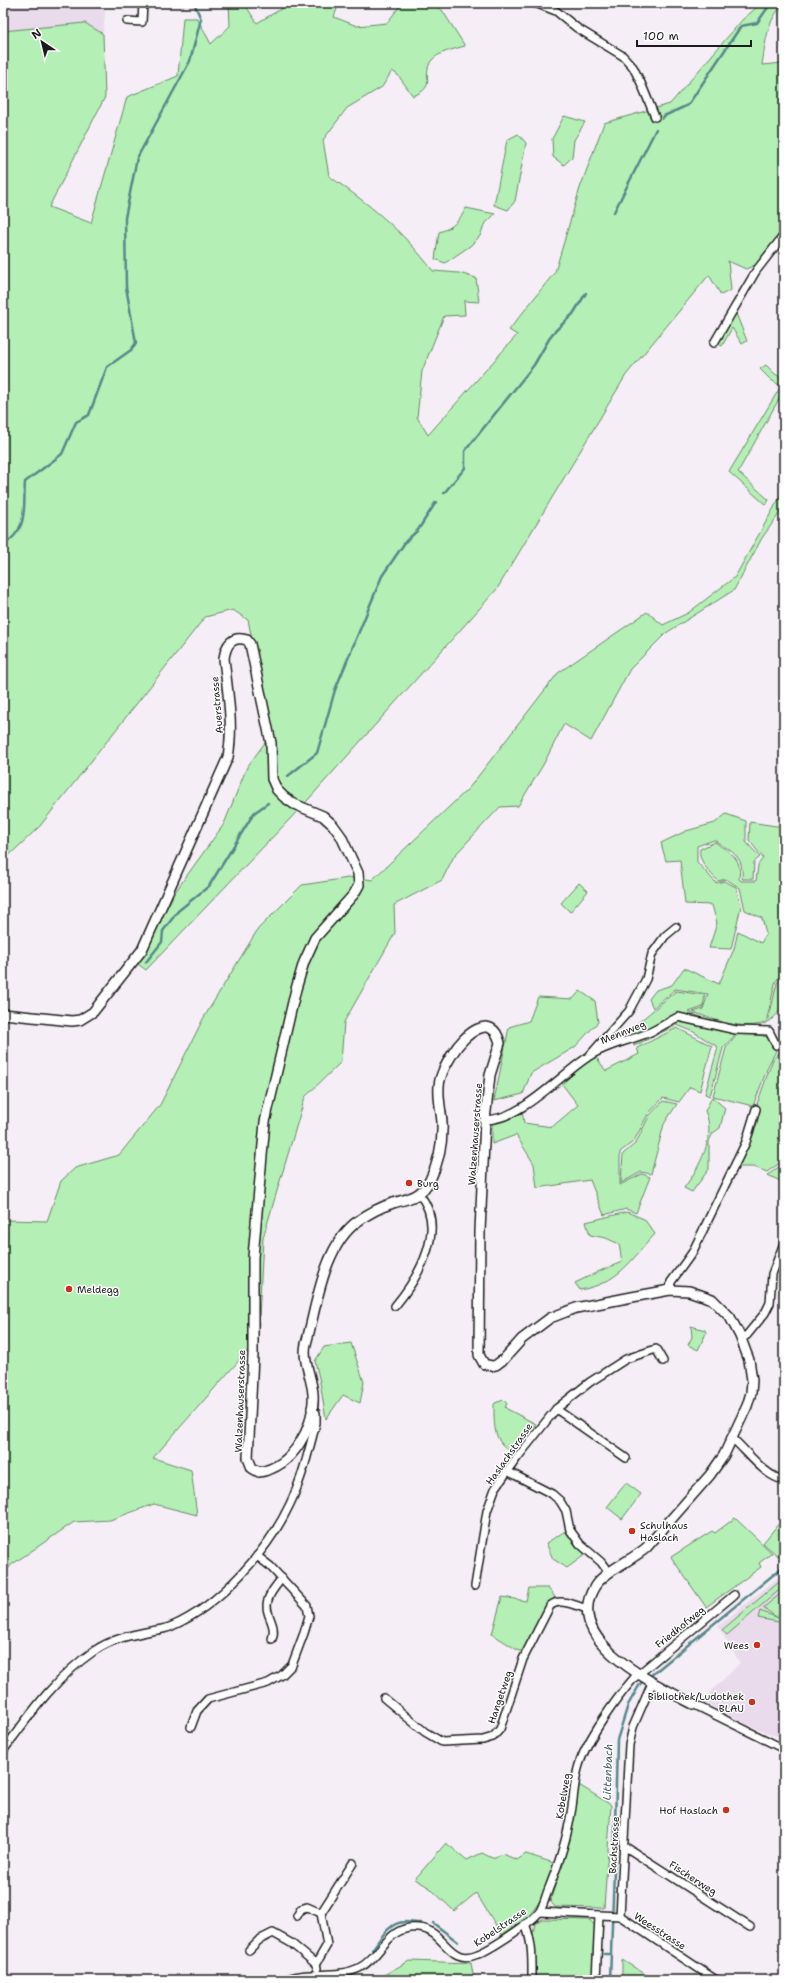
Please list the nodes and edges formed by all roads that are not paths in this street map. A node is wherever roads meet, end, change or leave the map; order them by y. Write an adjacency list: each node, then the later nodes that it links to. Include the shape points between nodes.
1 (143, 3): 3 (street, via 142,22)
2 (535, 3): 4 (street, via 556,11 577,28 623,56 641,83)
3 (127, 21)
4 (655, 117)
5 (784, 235): 6 (street, via 756,271)
6 (714, 343)
7 (359, 885): 9 (street, Auerstrasse, via 358,873 341,836 333,825 323,816 294,804 277,790 272,780 271,742 250,644 242,638 232,640 226,647 224,658 231,727 228,757 142,950 89,1016 72,1021); 20 (street, Walzenhauserstrasse, via 316,938 304,962 265,1122 253,1257 253,1355 248,1458 252,1468 259,1472 269,1470 278,1467 290,1457 299,1446)
8 (676, 927): 11 (street, via 665,936 652,954 646,979 629,1011)
9 (3, 1014)
10 (776, 1045): 11 (street, Mennweg, via 769,1031 736,1030 678,1017 649,1032)
11 (589, 1056): 13 (street, Mennweg, via 551,1088 517,1110)
12 (756, 1109): 16 (street, via 746,1142 692,1253 671,1282)
13 (485, 1120): 14 (street, Walzenhauserstrasse, via 490,1075 500,1043 494,1030 486,1027 463,1039 444,1068 438,1102 442,1139 440,1156 430,1179); 16 (street, Walzenhauserstrasse, via 479,1300 479,1355 484,1364 496,1365 537,1326 560,1314 576,1308)
14 (419, 1194): 17 (street, via 430,1212 430,1242 408,1291); 20 (street, Walzenhauserstrasse, via 372,1212 357,1222 340,1239 328,1262 305,1347 313,1395)
15 (784, 1243): 18 (street, via 772,1274 770,1303 747,1335)
16 (670, 1290): 18 (street, Walzenhauserstrasse, via 699,1293 712,1299 730,1316)
17 (395, 1306)
18 (741, 1339): 22 (street, Walzenhauserstrasse, via 750,1367 751,1394)
19 (663, 1361): 21 (street, Haslachstrasse, via 656,1349 626,1359 590,1382)
20 (311, 1408): 26 (street, via 316,1413 316,1423 290,1504)
21 (556, 1409): 23 (street); 24 (street, Haslachstrasse)
22 (732, 1438): 25 (street, via 775,1479); 27 (street, Walzenhauserstrasse, via 710,1476 646,1548)
23 (626, 1458)
24 (507, 1471): 27 (street, via 552,1494 560,1501 566,1511 570,1530); 29 (street, Haslachstrasse, via 495,1489 487,1510)
25 (784, 1480)
26 (257, 1556): 28 (street); 38 (street, via 213,1601 196,1614 170,1627 131,1635 107,1643 94,1651 47,1692)
27 (609, 1573): 31 (street, Walzenhauserstrasse, via 596,1585)
28 (282, 1578): 32 (street, via 268,1600 267,1612 274,1629); 36 (street, via 307,1606 309,1616 292,1665 268,1683 208,1699 197,1711)
29 (475, 1586)
30 (734, 1595): 33 (street, Friedhofweg)
31 (587, 1610): 33 (street, via 603,1645 621,1662); 34 (street, Hangetweg, via 560,1601 550,1606 523,1659 500,1729 493,1737 450,1743 436,1740)
32 (272, 1639)
33 (646, 1679): 35 (street); 39 (street, Bachstrasse, via 629,1746); 41 (street, Kobelweg, via 621,1694 579,1763 565,1842)
34 (384, 1698)
35 (693, 1704): 37 (street)
36 (190, 1727)
37 (784, 1749)
38 (3, 1751)
39 (624, 1846): 45 (street, Bachstrasse); 47 (street, Fischerweg)
40 (353, 1863): 42 (street)
41 (540, 1912): 44 (street); 46 (street, Kobelstrasse)
42 (321, 1913): 43 (street, via 307,1907 301,1909); 49 (street, via 327,1944)
43 (297, 1916)
44 (602, 1916): 45 (street); 54 (street)
45 (618, 1916): 55 (street, Weesstrasse)
46 (525, 1924): 50 (street, Kobelstrasse, via 492,1947 468,1957 451,1951 430,1931 408,1928 386,1940 371,1960 360,1968 344,1973); 53 (street, via 532,1948)
47 (750, 1927)
48 (248, 1950): 49 (street, via 258,1940 273,1933)
49 (316, 1964): 50 (street)
50 (318, 1974): 51 (street, Kobelstrasse)
51 (306, 1978): 52 (street, Kobelstrasse)
52 (285, 1980)
53 (532, 1980)
54 (596, 1980)
55 (716, 1980)

